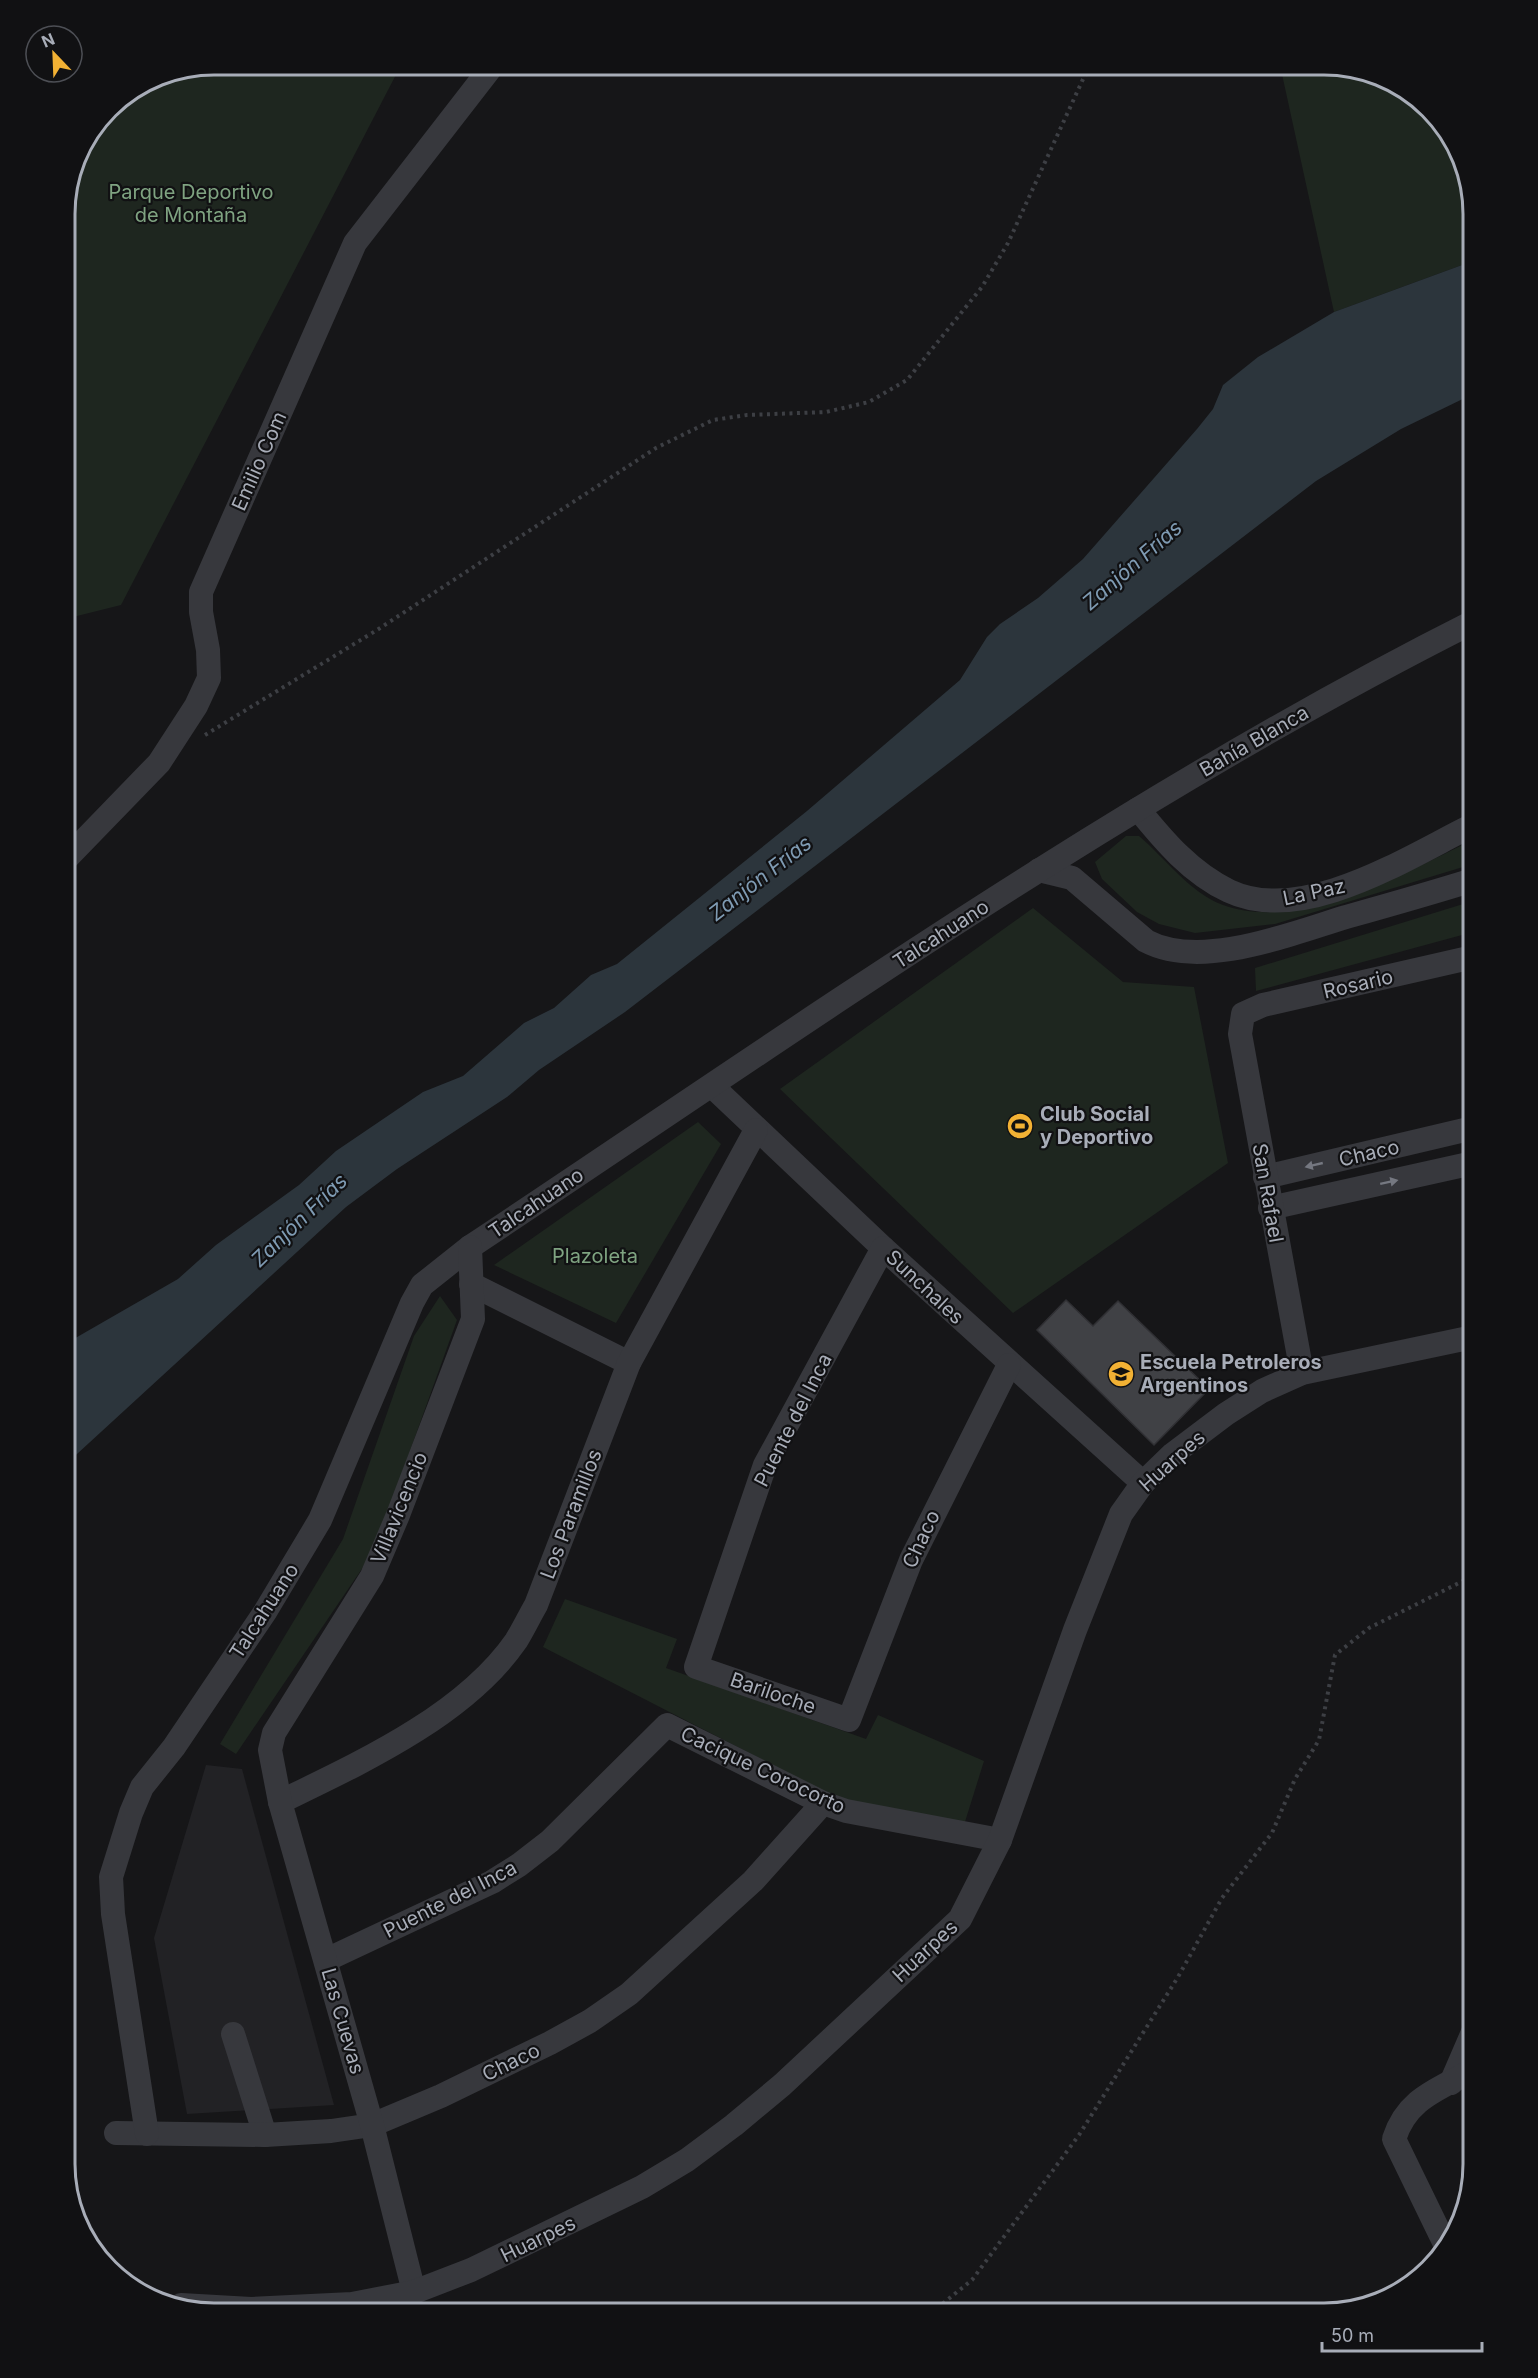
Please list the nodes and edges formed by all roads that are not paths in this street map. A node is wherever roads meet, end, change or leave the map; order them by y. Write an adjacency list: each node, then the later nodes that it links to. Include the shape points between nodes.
1 (485, 75): 5 (street, Emilio Com, via 355,243 201,592 209,678 196,706 159,764)
2 (1463, 627): 3 (street, Bahía Blanca, via 1326,700)
3 (1138, 809): 4 (street, La Paz, via 1168,846 1207,878 1231,892 1274,900 1351,885); 6 (street, Bahía Blanca)
4 (1463, 830)
5 (75, 850)
6 (1039, 870): 7 (street, via 1072,878 1146,941 1187,952 1258,943); 10 (street, Talcahuano)
7 (1463, 883)
8 (1463, 959): 9 (street, Rosario, via 1263,1005)
9 (1243, 1014): 14 (street, San Rafael, via 1240,1034)
10 (712, 1086): 11 (street, Sunchales); 16 (street, Talcahuano)
11 (756, 1130): 17 (street, Sunchales); 20 (street, Los Paramillos)
12 (1463, 1130): 14 (street, Chaco, one-way to 14)
13 (1463, 1165): 15 (street, Chaco, one-way to 13)
14 (1265, 1177): 15 (street, San Rafael)
15 (1270, 1208): 22 (street, San Rafael)
16 (470, 1247): 18 (street, Villavicencio); 38 (street, Talcahuano, via 422,1285 320,1520 265,1612 174,1747 142,1787 131,1812 111,1877 113,1914)
17 (883, 1248): 21 (street, Sunchales); 24 (street, Puente del Inca, via 765,1465)
18 (471, 1284): 20 (street); 27 (street, Villavicencio, via 473,1319 372,1576 274,1733)
19 (1463, 1339): 22 (street, Huarpes)
20 (629, 1363): 28 (street, Los Paramillos, via 536,1605 515,1641 482,1678 424,1725)
21 (1009, 1365): 23 (street, Sunchales); 25 (street, Chaco, via 911,1560)
22 (1302, 1373): 23 (street, Huarpes, via 1262,1391 1226,1414 1173,1454)
23 (1143, 1483): 30 (street, Huarpes, via 1121,1514)
24 (696, 1667): 25 (street, Bariloche)
25 (849, 1720)
26 (667, 1725): 29 (street, Cacique Corocorto); 31 (street, Puente del Inca, via 550,1841 519,1865 492,1882)
27 (270, 1750): 28 (street, Las Cuevas)
28 (280, 1802): 31 (street, Las Cuevas)
29 (823, 1803): 30 (street, Cacique Corocorto, via 846,1811); 36 (street, Chaco, via 753,1881 629,1994 550,2043)
30 (1000, 1840): 41 (street, Huarpes, via 960,1919 734,2125 642,2187 471,2270)
31 (326, 1960): 36 (street, Las Cuevas)
32 (233, 2034): 39 (street)
33 (1463, 2055): 35 (street)
34 (1463, 2076): 35 (street)
35 (1451, 2083): 40 (street, via 1414,2104 1400,2119 1394,2139)
36 (372, 2125): 39 (street, Chaco, via 331,2132); 41 (street, Las Cuevas)
37 (116, 2133): 38 (street, Chaco)
38 (147, 2134): 39 (street, Chaco)
39 (265, 2135)
40 (1442, 2238)
41 (414, 2292): 42 (street, Huarpes)
42 (356, 2303)

